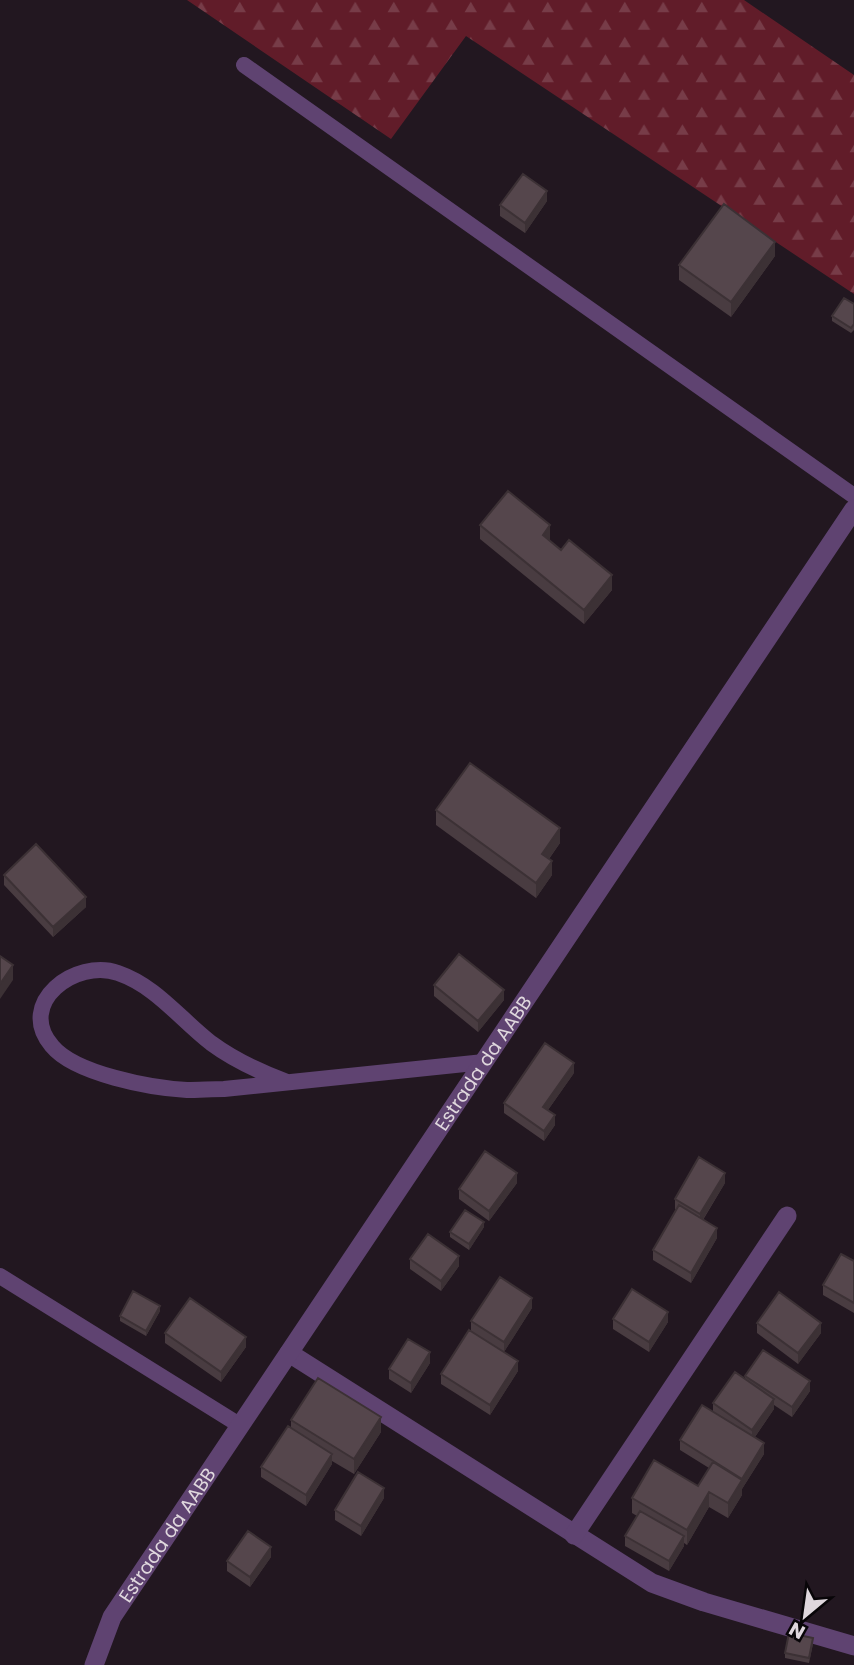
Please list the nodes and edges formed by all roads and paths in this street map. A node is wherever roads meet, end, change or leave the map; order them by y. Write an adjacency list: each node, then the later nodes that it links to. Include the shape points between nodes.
1 (244, 65): 2 (lane)
2 (854, 496)
3 (854, 509): 4 (street, Estrada da AABB)
4 (484, 1062): 5 (lane); 8 (street, Estrada da AABB)
5 (287, 1082): 5 (lane, via 187,1090 97,1072 53,1048 39,1021 41,1009 50,992 80,973 115,972 159,996 232,1057)
6 (788, 1216): 10 (street)
7 (0, 1276): 9 (lane)
8 (289, 1353): 9 (street, Estrada da AABB); 10 (street)
9 (241, 1426): 12 (street, Estrada da AABB, via 112,1617)
10 (574, 1535): 11 (street, via 652,1583)
11 (854, 1646)
12 (94, 1665)

